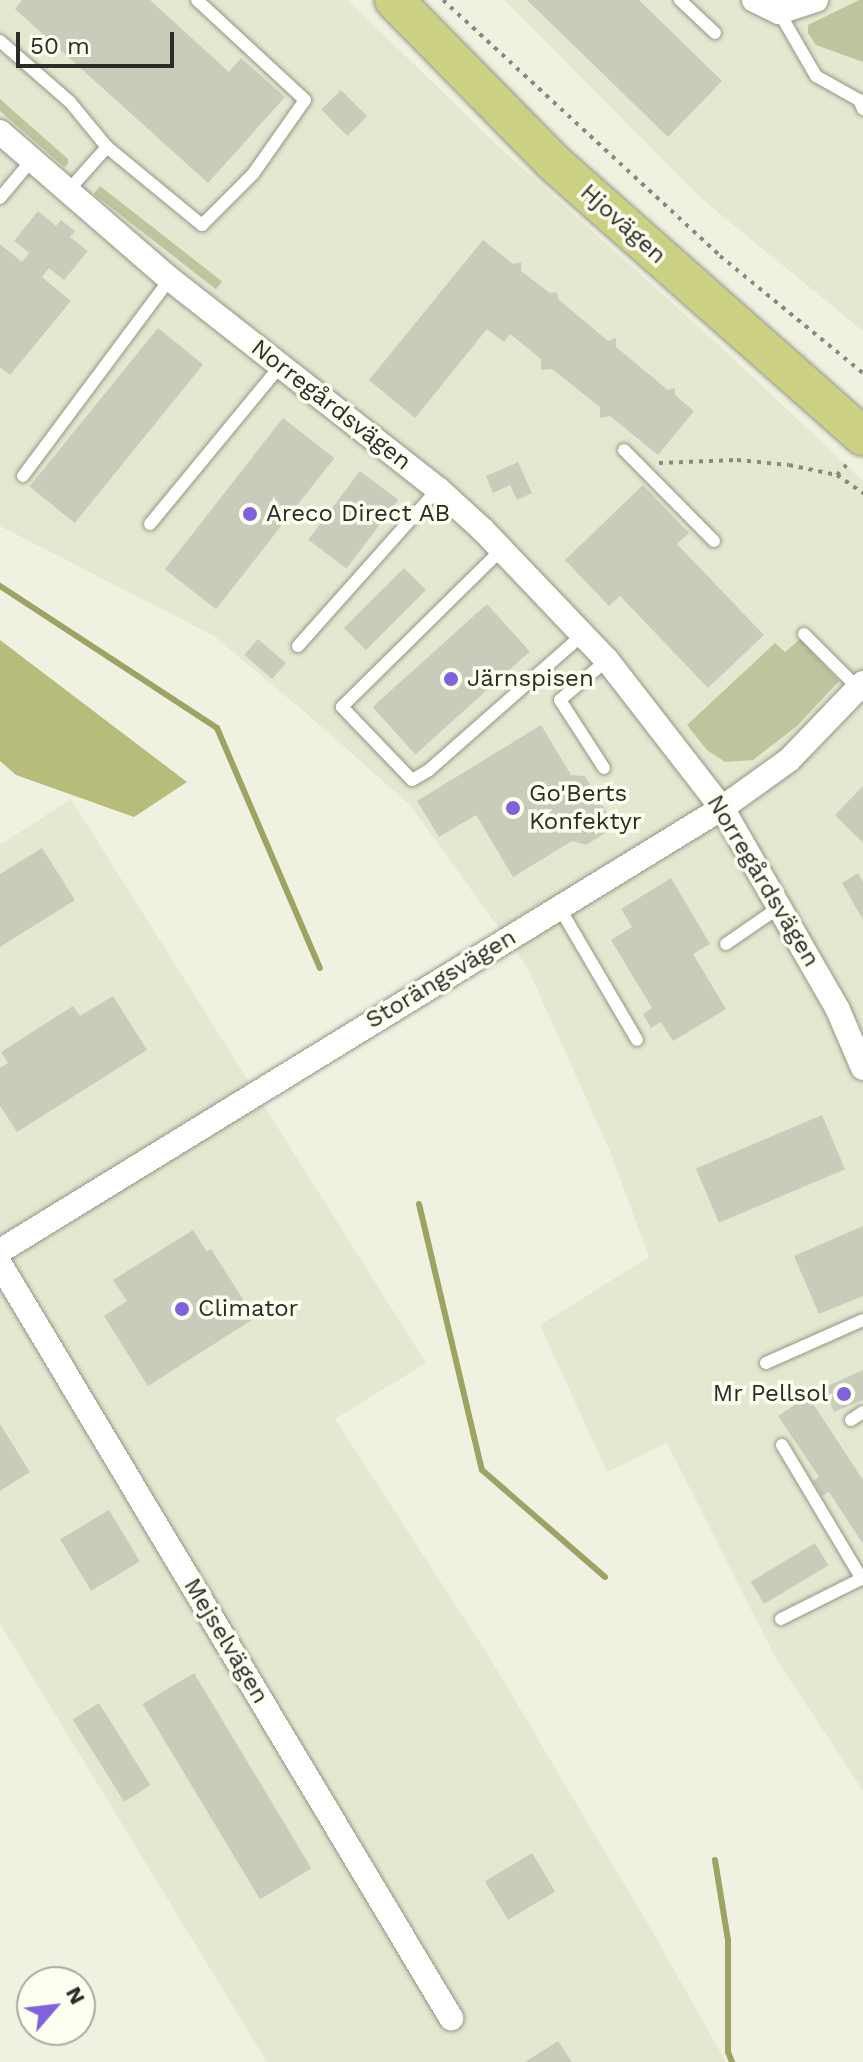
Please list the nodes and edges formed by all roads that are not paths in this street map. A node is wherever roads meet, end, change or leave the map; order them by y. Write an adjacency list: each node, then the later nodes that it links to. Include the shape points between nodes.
1 (197, 0): 11 (lane, via 305,100 253,174 202,225)
2 (394, 0): 17 (main road, Hjovägen, via 553,162)
3 (680, 0): 7 (lane)
4 (754, 0): 6 (street)
5 (816, 0): 6 (street)
6 (779, 12): 9 (lane, via 816,76 859,100)
7 (715, 33)
8 (0, 41): 11 (lane, via 70,102)
9 (863, 109)
10 (0, 132): 12 (street, Norregårdsvägen)
11 (107, 147): 13 (lane)
12 (31, 161): 13 (street, Norregårdsvägen); 14 (lane)
13 (66, 193): 15 (street, Norregårdsvägen)
14 (0, 198)
15 (170, 279): 16 (street, Norregårdsvägen); 19 (lane)
16 (281, 365): 20 (street, Norregårdsvägen); 21 (lane)
17 (863, 436)
18 (624, 450): 22 (lane)
19 (23, 476)
20 (438, 489): 23 (street, Norregårdsvägen); 26 (lane)
21 (150, 524)
22 (714, 541)
23 (502, 549): 24 (street, Norregårdsvägen); 24 (lane, via 342,707 362,728 412,780)
24 (583, 634): 27 (street, Norregårdsvägen)
25 (804, 634): 28 (lane)
26 (298, 646)
27 (607, 660): 29 (lane, via 560,700); 30 (street, Norregårdsvägen)
28 (861, 685): 30 (street, Storängsvägen, via 789,760)
29 (604, 768)
30 (722, 808): 31 (street, Norregårdsvägen); 32 (street, Storängsvägen)
31 (781, 906): 33 (lane); 35 (street, Norregårdsvägen)
32 (559, 907): 34 (lane); 36 (street, Storängsvägen)
33 (726, 944)
34 (637, 1040)
35 (863, 1068)
36 (0, 1251)
37 (0, 1264): 45 (street, Mejselvägen)
38 (863, 1320): 39 (lane)
39 (766, 1363)
40 (863, 1412): 41 (lane)
41 (851, 1420)
42 (782, 1445): 43 (lane)
43 (862, 1579): 44 (lane)
44 (781, 1619)
45 (451, 2018)

